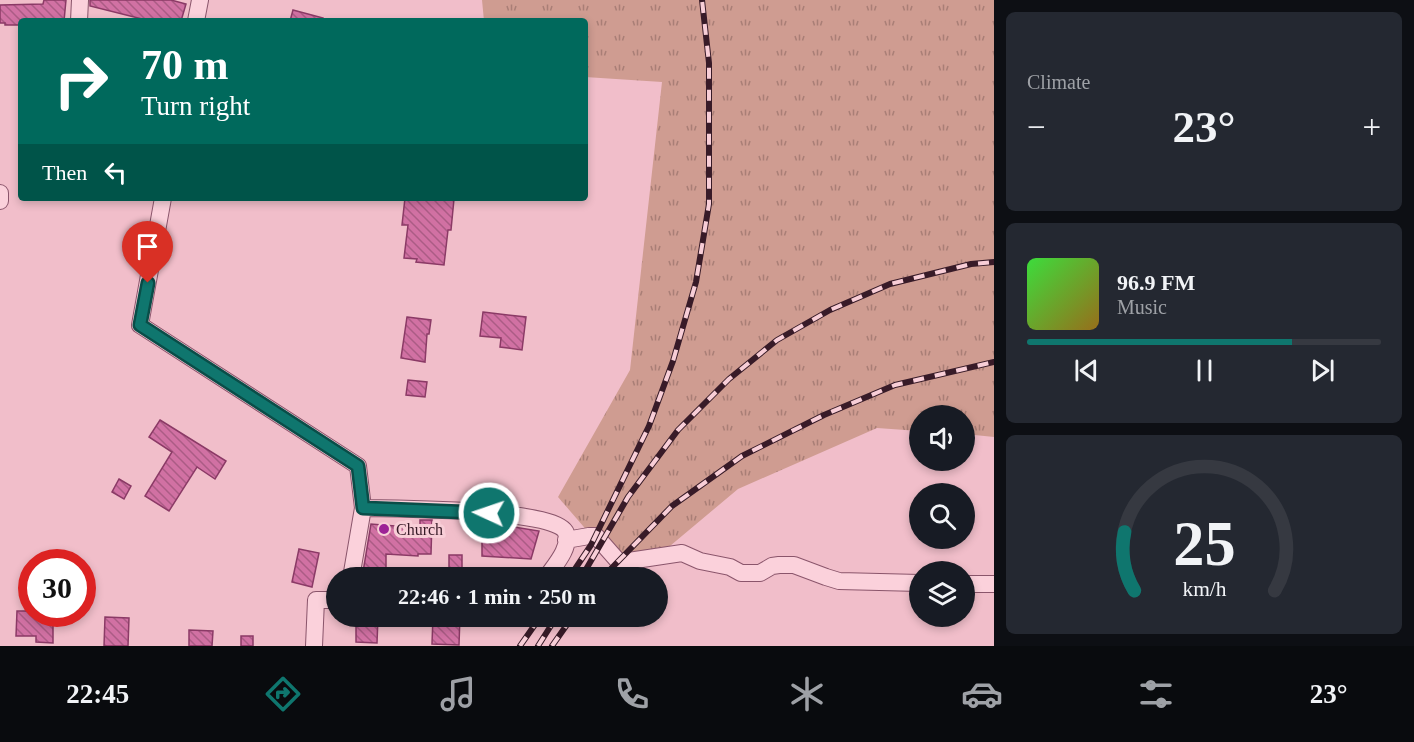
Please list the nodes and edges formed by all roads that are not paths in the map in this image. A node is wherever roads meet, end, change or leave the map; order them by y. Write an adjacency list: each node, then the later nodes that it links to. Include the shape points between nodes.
1 (80, 0): 3 (street)
2 (200, 0): 4 (street)
3 (79, 18)
4 (197, 18)
5 (0, 193): 6 (street)
6 (0, 201)
7 (163, 201): 8 (street, via 140,325 358,466)
8 (363, 508): 9 (street, via 537,518 564,529); 10 (street)
9 (566, 540): 11 (street); 12 (street, via 596,536 622,562 682,553 741,573 760,573 779,564 794,565 839,581)
10 (353, 567)
11 (553, 567)
12 (909, 583)
13 (975, 584): 14 (street)
14 (994, 585)
15 (326, 600): 16 (street, via 316,600)
16 (314, 646)

